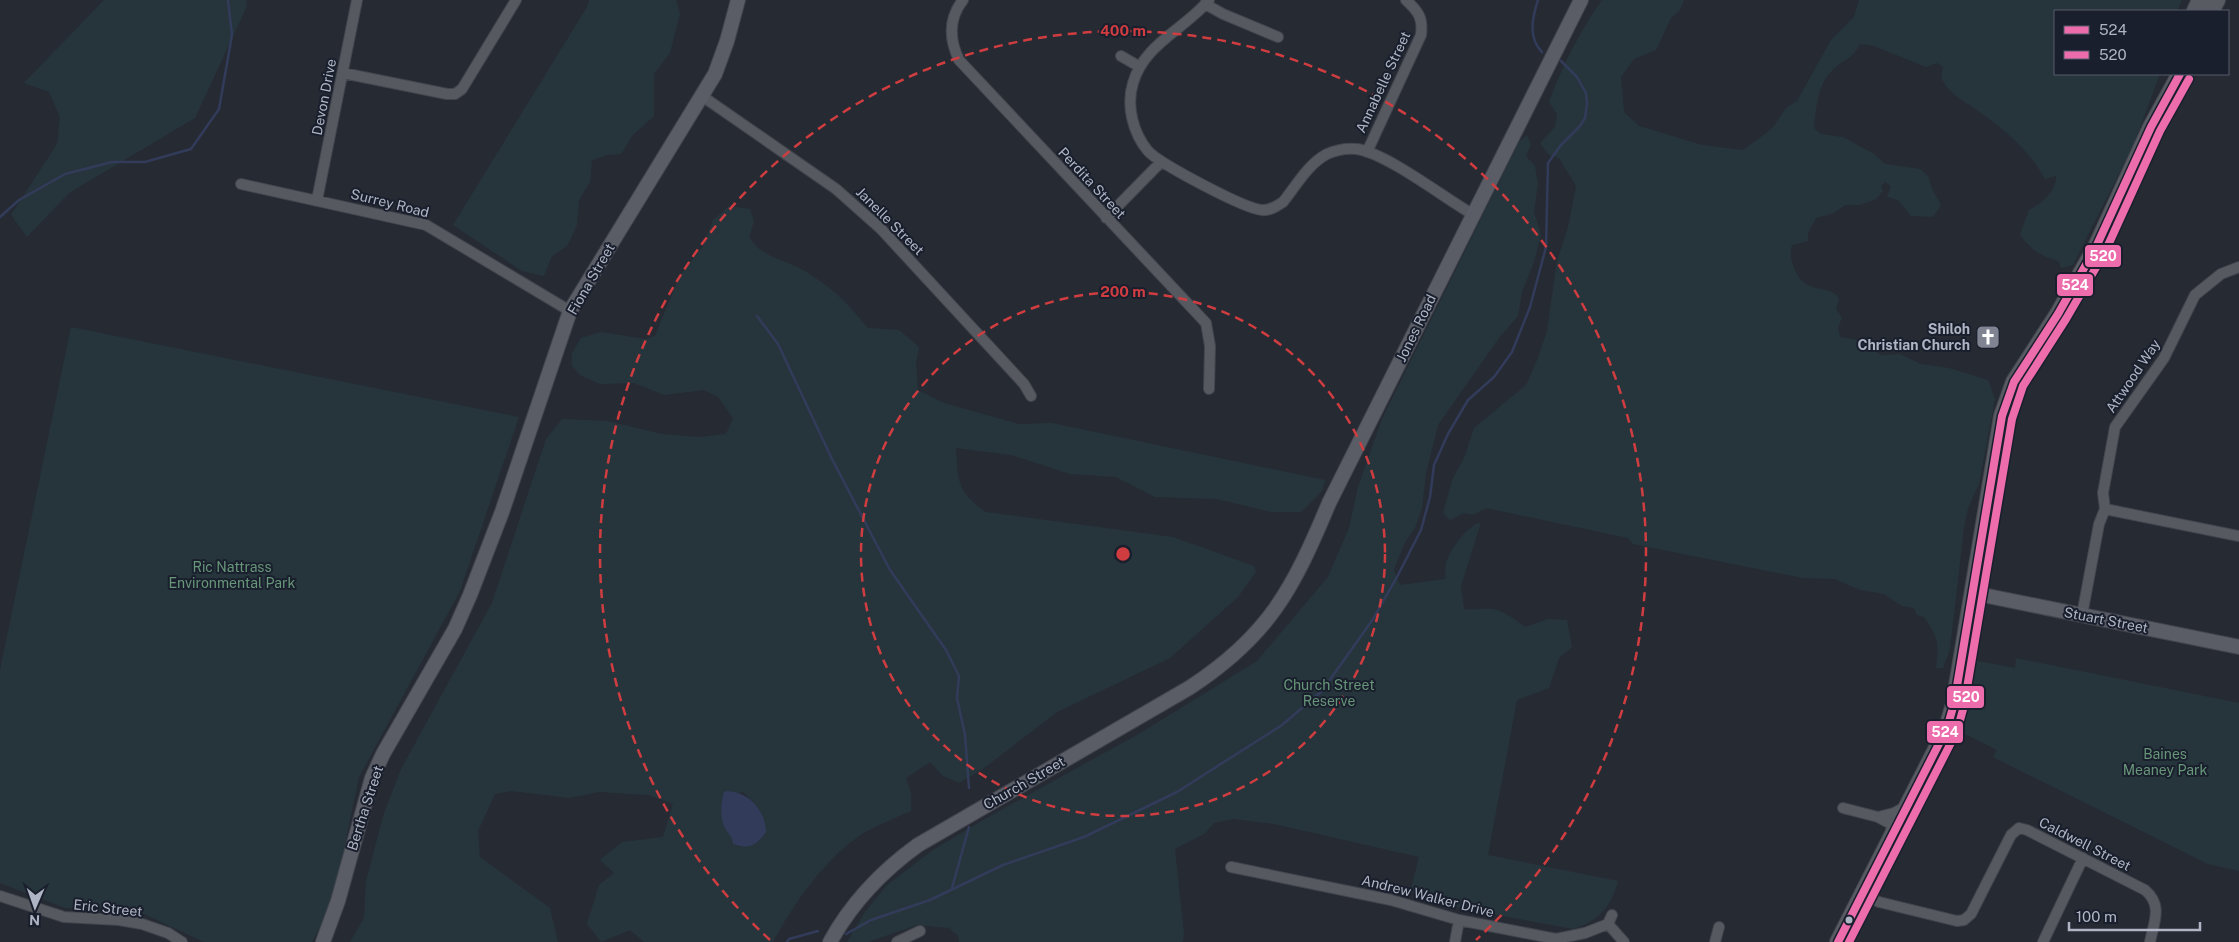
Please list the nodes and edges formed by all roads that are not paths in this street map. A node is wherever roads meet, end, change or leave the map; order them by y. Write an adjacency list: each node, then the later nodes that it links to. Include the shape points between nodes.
1 (357, 0): 11 (street, Devon Drive)
2 (516, 0): 11 (street, via 462,90 455,94)
3 (738, 0): 14 (street, Fiona Street, via 721,59)
4 (963, 0): 21 (street, Perdita Street, via 956,8 951,23 952,45 959,60)
5 (1406, 0): 16 (street, Annabelle Street, via 1420,13 1421,36)
6 (1581, 0): 20 (street, Jones Road)
7 (1207, 2): 8 (street, via 1223,14); 10 (street, via 1149,53)
8 (1278, 37)
9 (1121, 56): 10 (street)
10 (1140, 67): 17 (street, via 1131,98 1133,123 1138,137)
11 (343, 73): 19 (street, Devon Drive)
12 (2168, 75): 15 (main road)
13 (2179, 75): 15 (main road)
14 (702, 96): 23 (street, Fiona Street); 25 (street, Janelle Street, via 836,189 881,229 1024,384)
15 (2151, 127): 28 (main road, via 2096,246 2058,314 2014,382 2002,416)
16 (1367, 152): 17 (street, via 1343,149 1328,154 1314,164 1283,202 1262,210); 20 (street)
17 (1160, 162): 21 (street)
18 (241, 184): 19 (street, Surrey Road)
19 (317, 200): 23 (street, Surrey Road, via 426,225)
20 (1474, 215): 32 (street, Jones Road, via 1333,494 1291,586 1271,616)
21 (1106, 218): 24 (street, Perdita Street, via 1206,323 1210,346)
22 (2239, 268): 26 (street, Attwood Way, via 2222,274 2195,295 2164,358 2116,427 2103,493)
23 (570, 311): 30 (street, Fiona Street, via 485,560)
24 (1208, 389)
25 (1031, 396)
26 (2105, 508): 27 (street); 29 (street, Attwood Way, via 2099,524)
27 (2239, 536)
28 (1973, 593): 29 (street, Stuart Street); 33 (main road, via 1954,704 1946,728)
29 (2082, 615): 31 (street, Stuart Street)
30 (455, 629): 45 (street, Bertha Street, via 372,778 338,901)
31 (2239, 647)
32 (1241, 650): 46 (street, Church Street, via 1189,688 918,845 874,882 850,909)
33 (1908, 806): 35 (street); 36 (main road)
34 (1843, 808): 35 (street)
35 (1878, 817): 36 (street, via 1891,824)
36 (1892, 836): 39 (main road)
37 (2083, 858): 39 (street, Caldwell Street, via 2019,828 2011,835 1971,914 1964,920 1879,902); 52 (street); 53 (street, Caldwell Street, via 2154,897 2156,909)
38 (1231, 867): 41 (street, Andrew Walker Drive, via 1391,900)
39 (1862, 894): 51 (main road)
40 (0, 896): 44 (street, Eric Street, via 64,917 142,924)
41 (1459, 920): 48 (street); 49 (street, Andrew Walker Drive, via 1571,938 1610,919)
42 (1719, 927): 50 (street)
43 (920, 931): 47 (street)
44 (182, 942)
45 (323, 942)
46 (830, 942)
47 (897, 942)
48 (1455, 942)
49 (1624, 942)
50 (1714, 942)
51 (1838, 942)
52 (2043, 942)
53 (2150, 942)

